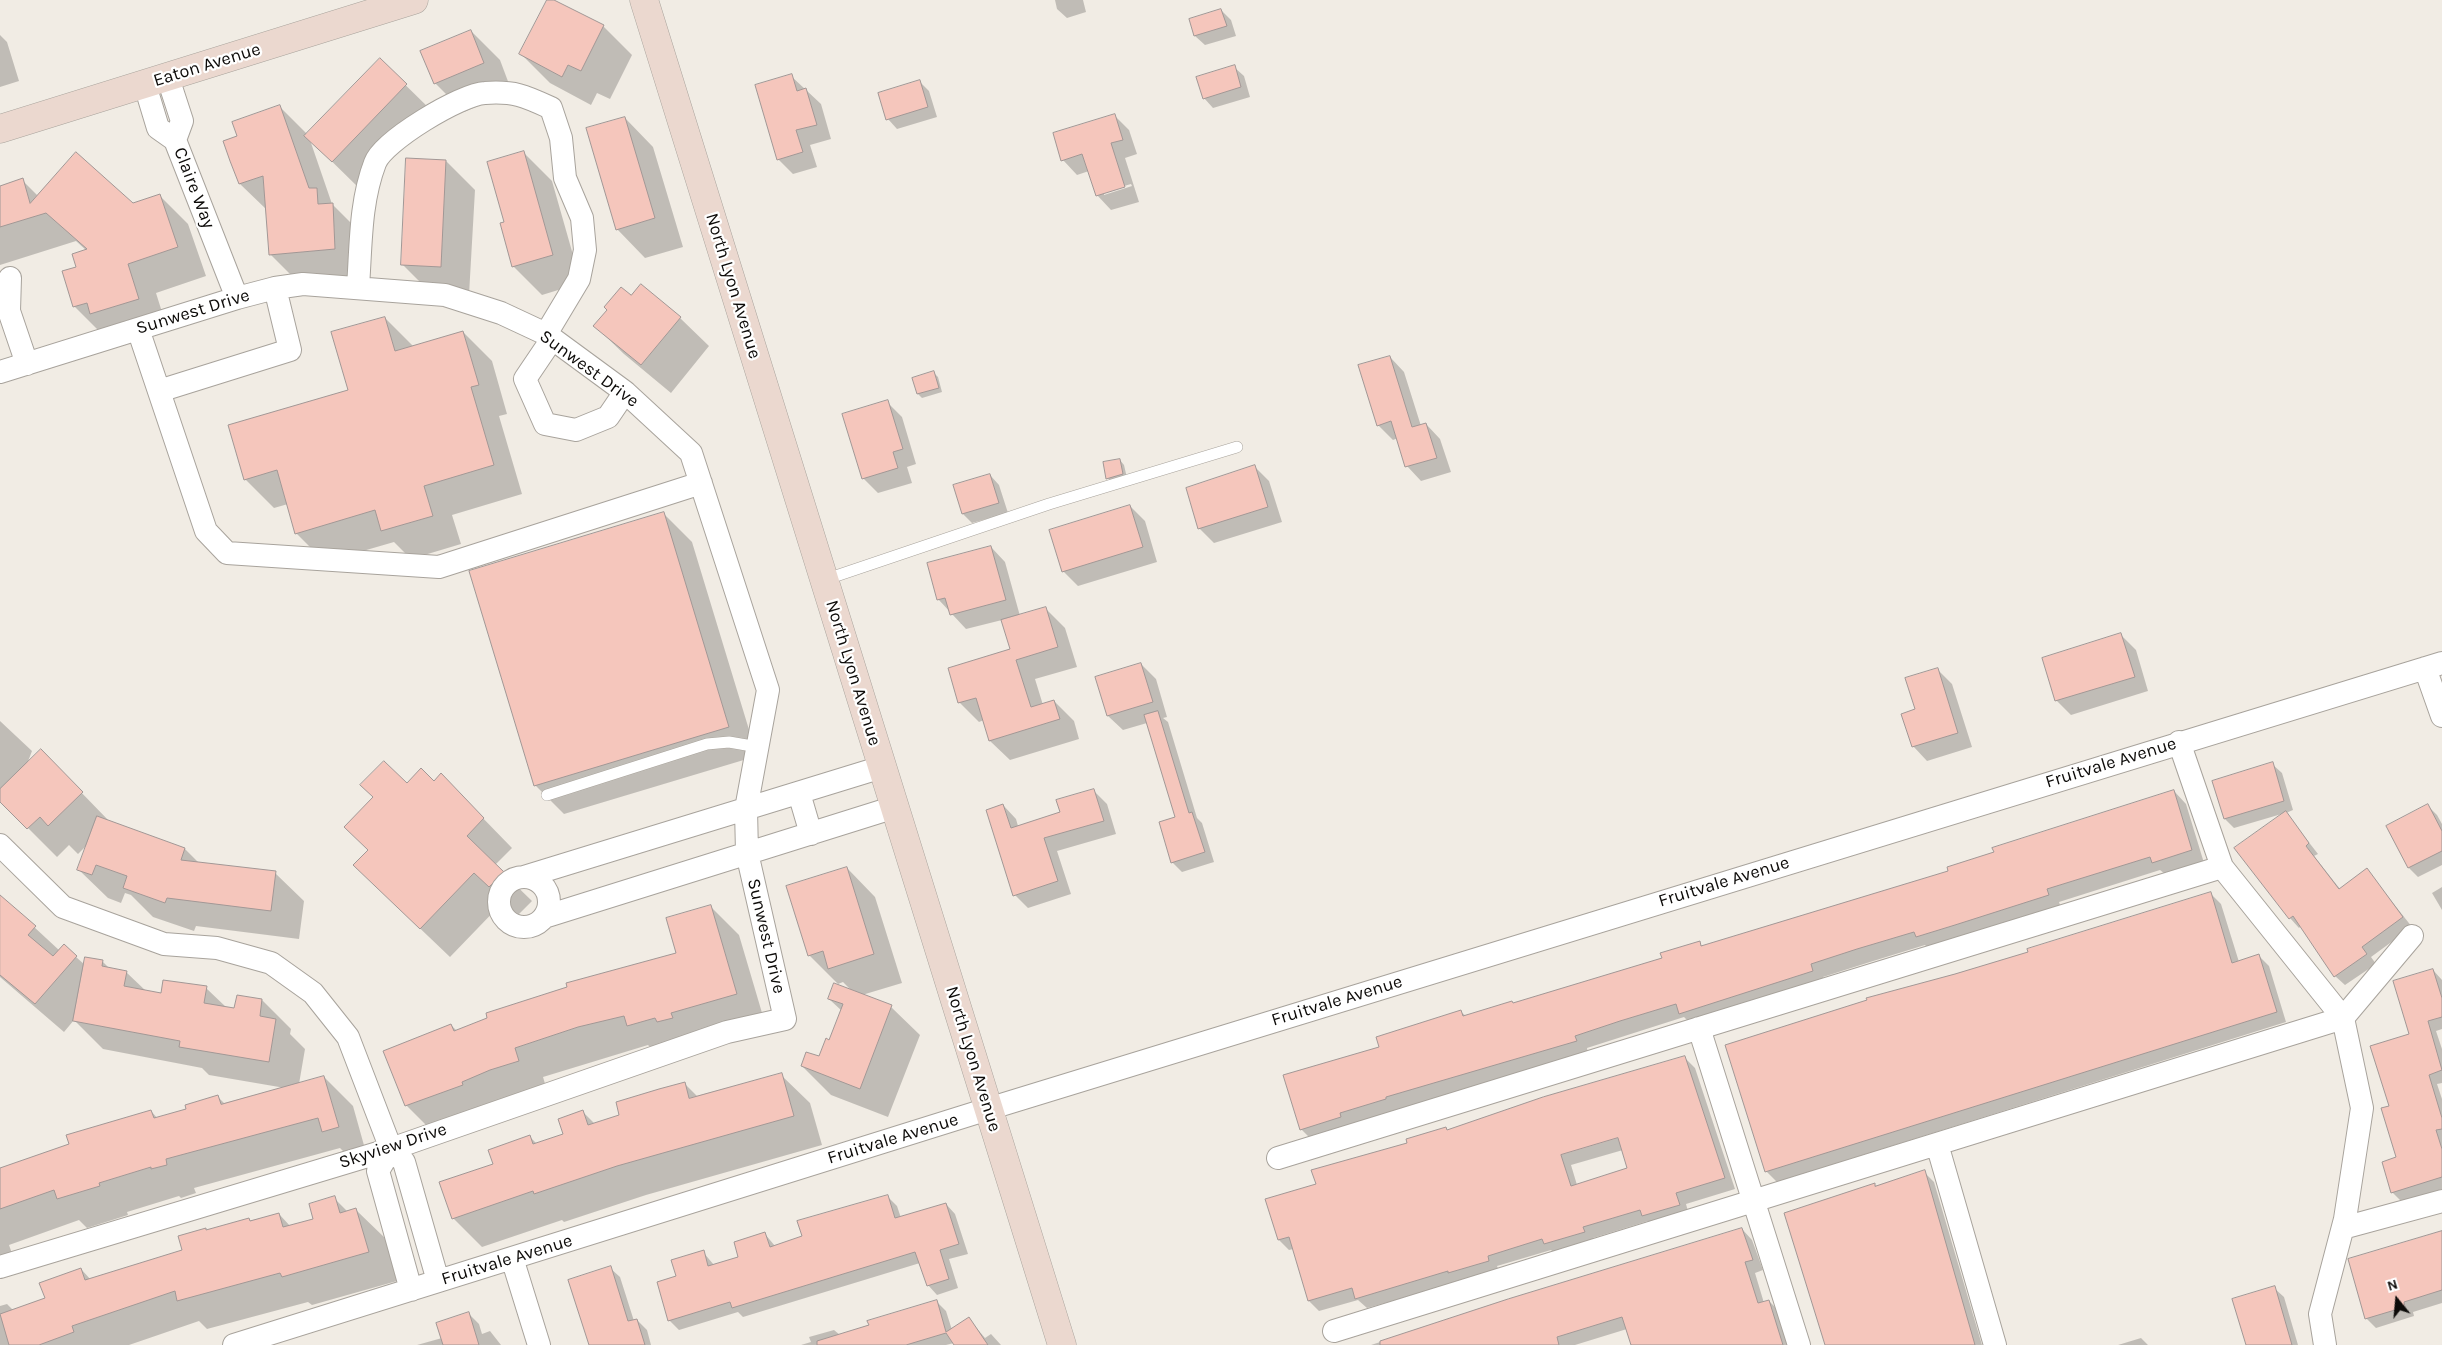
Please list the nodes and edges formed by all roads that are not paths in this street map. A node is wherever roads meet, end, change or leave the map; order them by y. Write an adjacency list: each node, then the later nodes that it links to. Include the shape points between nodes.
1 (414, 0): 3 (street, Eaton Avenue)
2 (644, 0): 17 (street, North Lyon Avenue)
3 (157, 81): 4 (street, Eaton Avenue); 8 (street, Claire Way, via 158,128 175,140)
4 (0, 129)
5 (10, 278): 11 (street, via 8,311)
6 (358, 287): 7 (street, Sunwest Drive, via 303,284); 10 (street, Sunwest Drive, via 445,295 501,313); 10 (street, via 364,198 376,160 404,133 447,107 483,93 519,94 550,108 562,138 565,178 582,218 585,250 580,279)
7 (274, 288): 8 (street, Sunwest Drive); 13 (street, via 290,350)
8 (237, 298): 9 (street, Sunwest Drive)
9 (138, 329): 11 (street, Sunwest Drive); 13 (street)
10 (549, 336): 14 (street, Sunwest Drive); 14 (street, via 525,379 545,424 576,430 608,417)
11 (27, 364): 12 (street, Sunwest Drive)
12 (0, 372)
13 (159, 391): 16 (street, via 206,531 227,552 439,567)
14 (625, 392): 16 (street, Sunwest Drive, via 690,453)
15 (1237, 447): 17 (lane, via 1049,504)
16 (701, 483): 21 (street, Sunwest Drive, via 768,690)
17 (824, 580): 22 (street, North Lyon Avenue)
18 (2434, 665): 19 (street); 20 (street, Fruitvale Avenue)
19 (2442, 716)
20 (2179, 742): 30 (street); 37 (street, Fruitvale Avenue)
21 (758, 747): 24 (lane, via 728,742 708,744); 26 (street, Sunwest Drive)
22 (882, 767): 23 (street); 25 (street, North Lyon Avenue)
23 (799, 792): 26 (street); 27 (street)
24 (546, 795)
25 (895, 807): 27 (street); 37 (street, North Lyon Avenue)
26 (746, 809): 29 (street, Sunwest Drive); 31 (street)
27 (811, 834): 29 (street)
28 (0, 844): 39 (street, via 62,907 164,944 218,948 271,963 313,993 348,1037)
29 (747, 853): 32 (street); 35 (street, Sunwest Drive)
30 (2222, 867): 34 (street); 36 (street)
31 (524, 877): 32 (street, via 539,882 548,895 548,910); 32 (street, via 516,878 504,887 498,902 503,917 523,928 538,923)
32 (544, 917)
33 (2412, 936): 34 (street)
34 (2343, 1018): 38 (street); 43 (street, via 2362,1108)
35 (784, 1019): 39 (street, Skyview Drive, via 727,1032)
36 (1699, 1028): 40 (street); 41 (street)
37 (988, 1109): 44 (street, Fruitvale Avenue); 51 (street, North Lyon Avenue)
38 (1937, 1144): 41 (street); 53 (street)
39 (391, 1149): 45 (street, Skyview Drive); 46 (street, via 404,1162); 47 (street, via 378,1171)
40 (1278, 1158)
41 (1754, 1201): 48 (street); 52 (street)
42 (2442, 1202): 43 (street)
43 (2343, 1228): 54 (street, via 2320,1314)
44 (512, 1258): 46 (street, Fruitvale Avenue); 50 (street)
45 (0, 1267)
46 (438, 1281): 47 (street, Fruitvale Avenue)
47 (411, 1290): 49 (street, Fruitvale Avenue)
48 (1334, 1331)
49 (234, 1345)
50 (539, 1345)
51 (1062, 1345)
52 (1799, 1345)
53 (1995, 1345)
54 (2325, 1345)

